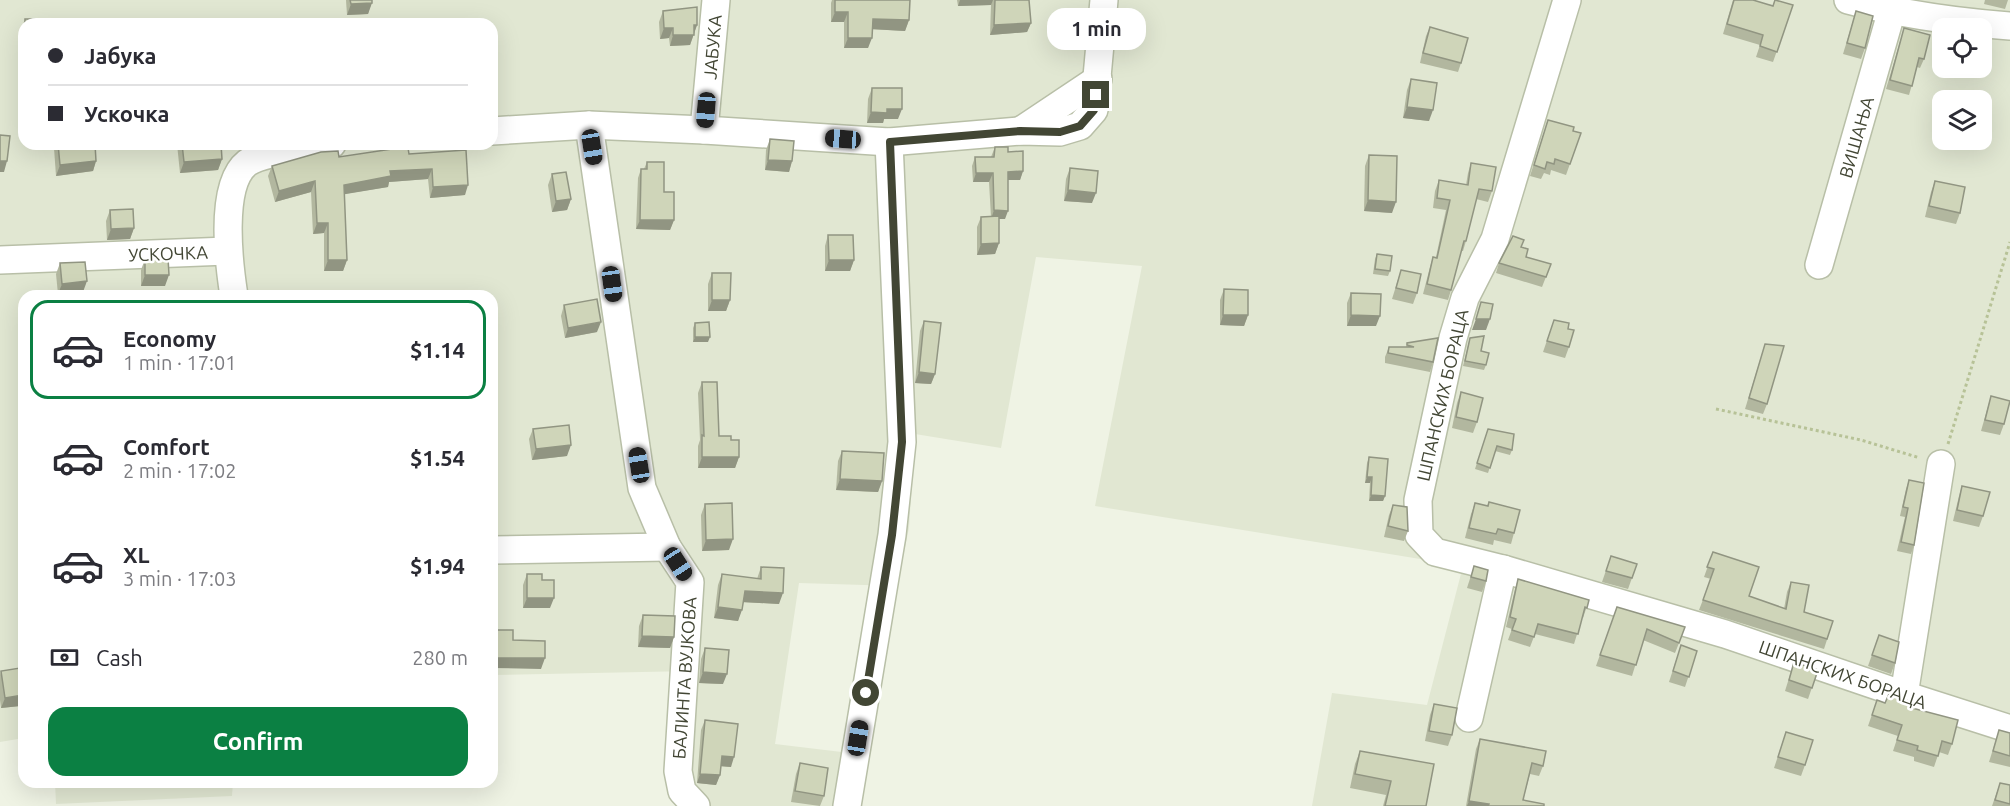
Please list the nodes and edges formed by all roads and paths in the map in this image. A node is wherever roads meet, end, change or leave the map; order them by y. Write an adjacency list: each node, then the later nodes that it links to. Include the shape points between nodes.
1 (716, 0): 9 (street, ЈАБУКА)
2 (1104, 0): 10 (street, via 1098,79 1020,131)
3 (1567, 0): 21 (street, ШПАНСКИХ БОРАЦА, via 1495,240 1465,298 1418,500 1419,535 1435,552)
4 (1857, 1): 5 (street)
5 (1892, 10): 6 (street); 15 (street, ВИШАЊА)
6 (2010, 26)
7 (589, 124): 8 (street); 9 (street); 19 (street, БАЛИНТА ВУЈКОВА, via 642,488)
8 (498, 130)
9 (704, 130): 10 (street)
10 (890, 142): 26 (street, via 902,442 892,535)
11 (297, 150): 13 (street, УСКОЧКА, via 262,156 237,174)
12 (2010, 242): 18 (path)
13 (227, 250): 14 (street, УСКОЧКА); 16 (street)
14 (0, 260)
15 (1819, 265)
16 (233, 290)
17 (1716, 409): 18 (path, via 1860,440)
18 (1941, 464): 22 (street)
19 (667, 547): 20 (street); 25 (street, БАЛИНТА ВУЈКОВА, via 690,582 678,771 682,790)
20 (498, 550)
21 (1503, 569): 22 (street, ШПАНСКИХ БОРАЦА, via 1725,634); 23 (street)
22 (1904, 695): 24 (street, ШПАНСКИХ БОРАЦА)
23 (1469, 718)
24 (2010, 729)
25 (696, 806)
26 (847, 806)

